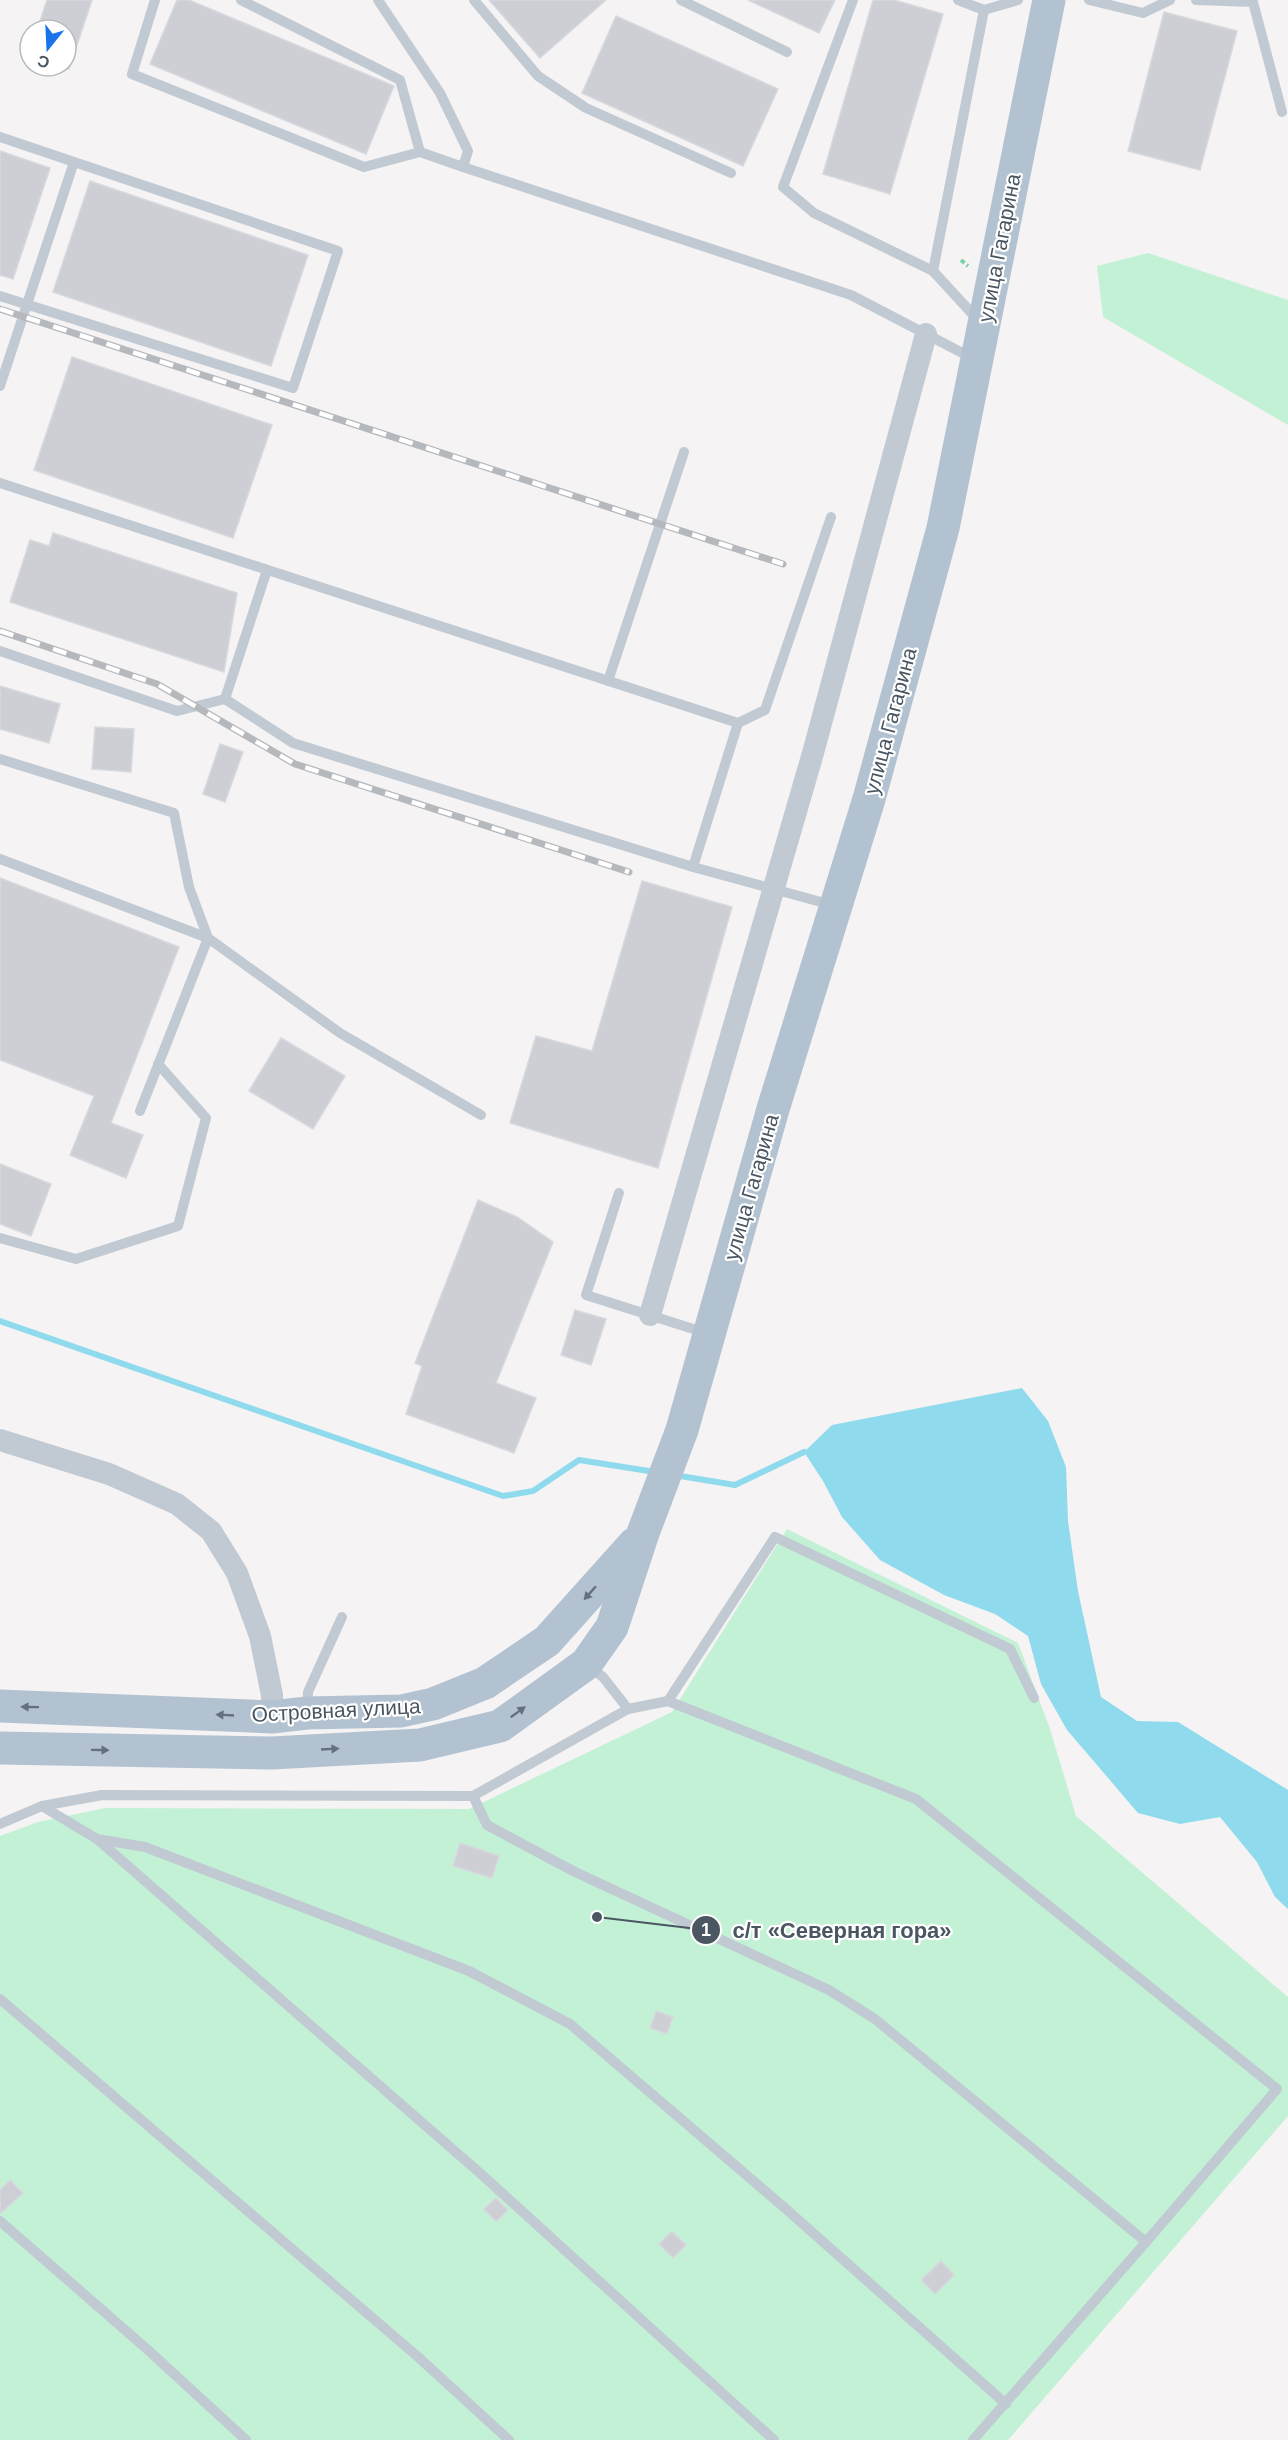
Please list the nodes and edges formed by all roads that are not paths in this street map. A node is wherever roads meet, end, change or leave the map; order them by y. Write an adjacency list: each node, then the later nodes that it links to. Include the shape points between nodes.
1 (155, 0): 17 (lane, via 132,74 364,167)
2 (242, 0): 17 (lane, via 400,80)
3 (378, 0): 19 (lane, via 440,93 468,151)
4 (474, 0): 20 (lane, via 538,76 586,108)
5 (681, 0): 14 (lane)
6 (853, 0): 21 (lane, via 783,187 814,213)
7 (958, 0): 13 (lane)
8 (1018, 0): 13 (lane)
9 (1049, 0): 24 (main road, улица Гагарина)
10 (1089, 0): 11 (lane, via 1143,13)
11 (1170, 0)
12 (1196, 0): 15 (lane, via 1252,2)
13 (984, 10): 21 (lane)
14 (787, 52)
15 (1282, 112)
16 (0, 136): 18 (lane)
17 (420, 152): 19 (lane)
18 (74, 162): 23 (lane); 23 (lane, via 338,251 304,357 293,388)
19 (463, 166): 25 (lane, via 851,295)
20 (731, 173)
21 (933, 271): 24 (lane)
22 (0, 296): 23 (lane)
23 (27, 304): 27 (lane)
24 (984, 326): 26 (main road, улица Гагарина)
25 (926, 334): 26 (lane); 39 (street)
26 (977, 360): 40 (main road, улица Гагарина, via 943,528)
27 (0, 386)
28 (684, 452): 33 (lane)
29 (0, 483): 31 (lane)
30 (831, 517): 35 (lane, via 765,710)
31 (267, 570): 33 (lane); 34 (lane)
32 (0, 651): 34 (lane, via 177,711)
33 (608, 681): 35 (lane)
34 (225, 699): 38 (lane, via 293,743)
35 (738, 723): 38 (lane)
36 (0, 759): 41 (lane, via 174,813 189,886)
37 (0, 859): 41 (lane)
38 (693, 867): 39 (lane)
39 (773, 889): 40 (lane); 47 (street)
40 (836, 906): 48 (main road, улица Гагарина, via 773,1109)
41 (208, 938): 42 (lane); 44 (lane, via 340,1033)
42 (158, 1064): 43 (lane); 46 (lane, via 206,1118 178,1226 76,1259)
43 (140, 1111)
44 (481, 1114)
45 (619, 1193): 47 (lane, via 586,1295)
46 (0, 1238)
47 (650, 1315): 48 (lane)
48 (710, 1334): 50 (main road, улица Гагарина, via 682,1430)
49 (0, 1440): 58 (street, via 109,1474 177,1504 210,1531 237,1574 260,1636 272,1695)
50 (643, 1533): 52 (main road, Островная улица, via 612,1627); 57 (main road, Островная улица, one-way to 57, via 547,1641 485,1683 433,1704 401,1711)
51 (342, 1617): 57 (lane, via 308,1692)
52 (586, 1664): 56 (lane, via 603,1677); 59 (main road, Островная улица, one-way to 52, via 272,1753 420,1745 500,1726)
53 (1034, 1698): 54 (lane, via 1010,1649 775,1537)
54 (668, 1701): 56 (lane); 66 (lane, via 916,1799 1276,2089)
55 (0, 1706): 58 (main road, Островная улица, one-way to 55)
56 (628, 1709): 60 (lane)
57 (307, 1713): 58 (main road, Островная улица)
58 (272, 1717)
59 (0, 1748)
60 (473, 1796): 61 (lane, via 102,1795); 66 (lane, via 487,1825 573,1871 829,1990 875,2019)
61 (42, 1806): 62 (lane); 63 (lane)
62 (0, 1824)
63 (98, 1839): 67 (lane, via 145,1847 469,1971 570,2024); 70 (lane, via 481,2174)
64 (0, 1999): 69 (lane, via 417,2356)
65 (0, 2221): 68 (lane)
66 (1146, 2242): 67 (lane)
67 (1006, 2404): 71 (lane)
68 (246, 2440)
69 (509, 2440)
70 (774, 2440)
71 (973, 2440)

